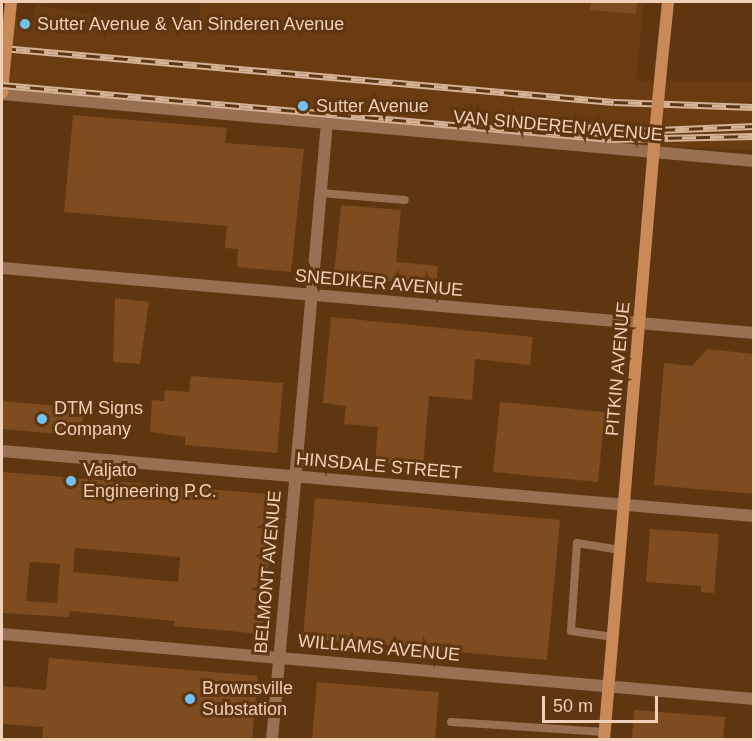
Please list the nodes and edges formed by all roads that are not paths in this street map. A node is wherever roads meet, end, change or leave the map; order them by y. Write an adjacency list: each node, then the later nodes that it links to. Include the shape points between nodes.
1 (11, 2): 3 (street, bridge)
2 (668, 2): 5 (street, PITKIN AVENUE, bridge)
3 (2, 94): 4 (street, VAN SINDEREN AVENUE)
4 (327, 122): 5 (street, VAN SINDEREN AVENUE); 7 (street, BELMONT AVENUE)
5 (654, 154): 6 (street, VAN SINDEREN AVENUE); 11 (street, PITKIN AVENUE)
6 (753, 161)
7 (321, 193): 8 (lane); 10 (street, BELMONT AVENUE)
8 (405, 200)
9 (2, 268): 10 (street, SNEDIKER AVENUE)
10 (312, 295): 11 (street, SNEDIKER AVENUE); 14 (street, BELMONT AVENUE)
11 (640, 323): 12 (street, SNEDIKER AVENUE); 15 (street, PITKIN AVENUE)
12 (753, 333)
13 (2, 450): 14 (street, HINSDALE STREET)
14 (295, 476): 15 (street, HINSDALE STREET); 20 (street, BELMONT AVENUE)
15 (624, 505): 16 (street, HINSDALE STREET); 17 (street, PITKIN AVENUE)
16 (753, 516)
17 (621, 550): 19 (street, PITKIN AVENUE); 19 (lane, via 578,543 571,631)
18 (2, 634): 20 (street, WILLIAMS AVENUE)
19 (613, 637): 21 (street, PITKIN AVENUE)
20 (279, 657): 21 (street, WILLIAMS AVENUE); 25 (street, BELMONT AVENUE)
21 (608, 686): 22 (street, WILLIAMS AVENUE); 24 (street, PITKIN AVENUE)
22 (753, 699)
23 (451, 722): 24 (lane)
24 (604, 736)
25 (272, 740)

